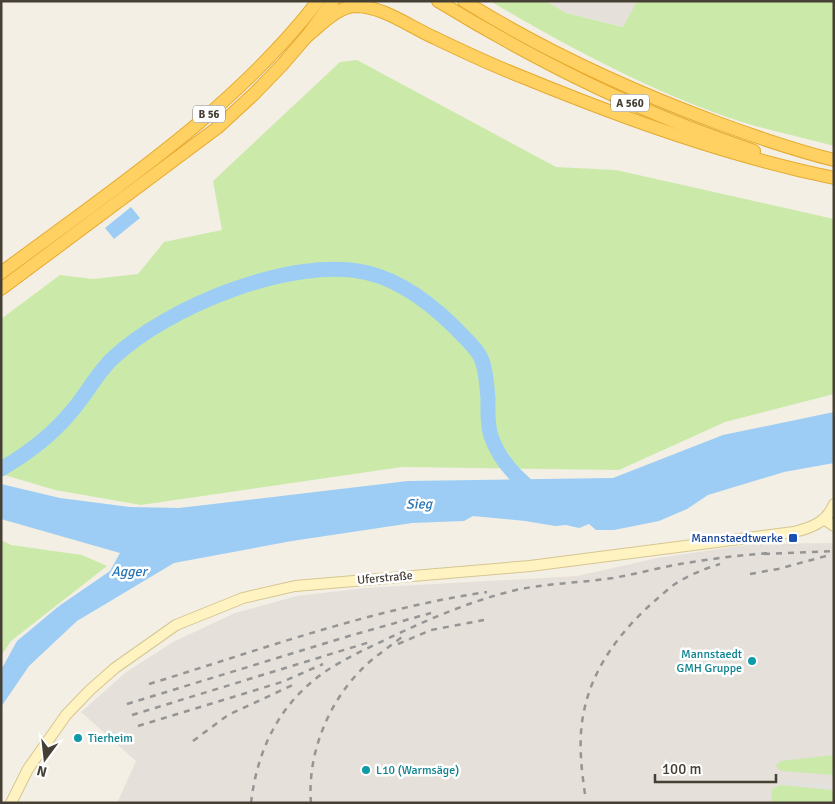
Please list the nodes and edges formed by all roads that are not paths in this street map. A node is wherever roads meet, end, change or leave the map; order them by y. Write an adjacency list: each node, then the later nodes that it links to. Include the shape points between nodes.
1 (311, 1): 8 (highway)
2 (318, 1): 8 (highway, B 56)
3 (333, 1): 9 (highway, B 56)
4 (368, 1): 7 (highway)
5 (438, 1): 11 (highway, A 560, via 526,53 636,106)
6 (464, 1): 10 (highway, A 560, via 541,46 642,93 768,141)
7 (382, 12): 9 (highway, via 348,7); 11 (highway, via 496,66 635,120 757,160)
8 (303, 21): 12 (highway, B 56, via 270,58 206,117)
9 (307, 36): 13 (highway, B 56, via 254,94 217,128)
10 (834, 160)
11 (834, 178)
12 (1, 273)
13 (1, 288)
14 (834, 504): 15 (street, Uferstraße)
15 (824, 519): 16 (street); 17 (street, Uferstraße, via 810,528 794,532 530,566 295,586 242,598 176,625 115,668 66,715 28,769)
16 (834, 526)
17 (11, 803)

